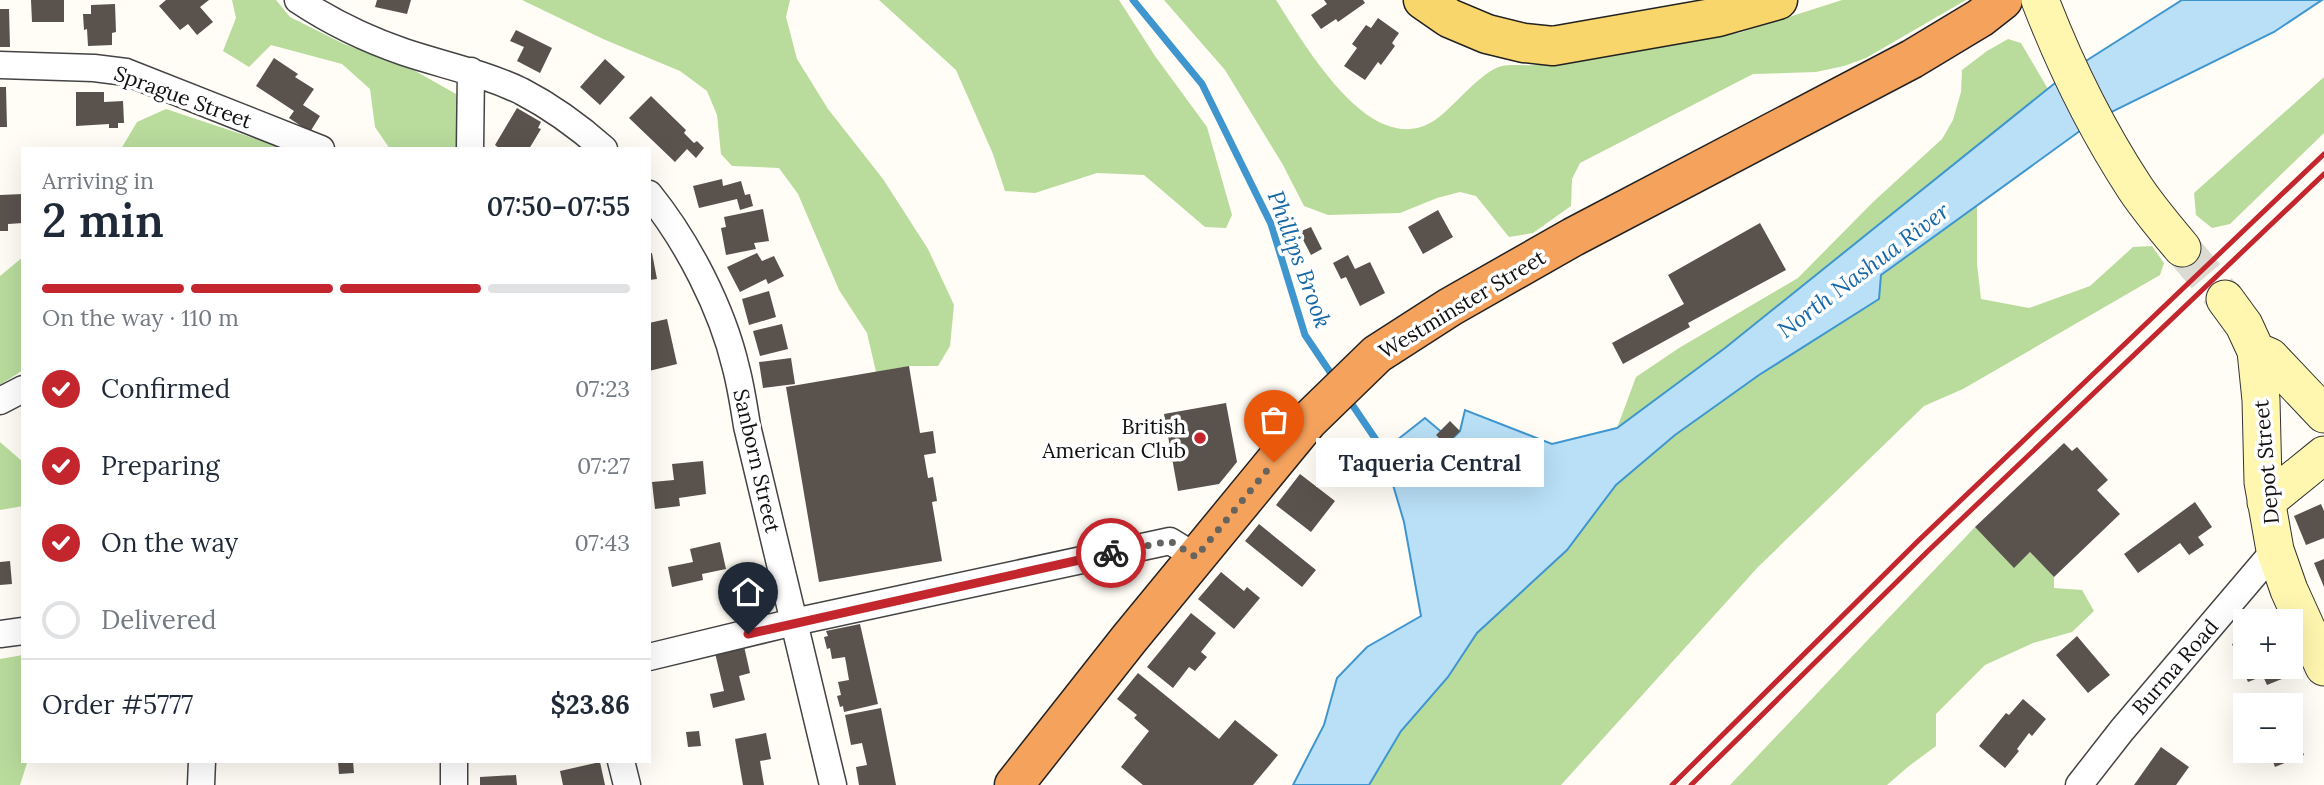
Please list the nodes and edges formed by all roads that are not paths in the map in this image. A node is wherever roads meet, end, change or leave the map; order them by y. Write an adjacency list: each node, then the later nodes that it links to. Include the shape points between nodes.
1 (298, 0): 7 (street, via 339,26 377,42)
2 (1423, 0): 3 (main road, via 1449,18 1487,34 1553,46 1718,17)
3 (1778, 0)
4 (2003, 0): 21 (highway, Westminster Street, via 1912,59 1583,231 1377,354 1309,420)
5 (2040, 0): 12 (main road, via 2104,136 2136,190)
6 (0, 65): 8 (street, Sprague Street, via 126,72)
7 (471, 71): 9 (street); 10 (street, via 565,116)
8 (316, 147)
9 (470, 147)
10 (602, 147)
11 (651, 197): 22 (street, Sanborn Street, via 685,247 723,325)
12 (2182, 248)
13 (2225, 299): 14 (main road, Depot Street)
14 (2256, 351): 17 (main road, via 2270,357); 19 (main road, Depot Street)
15 (21, 390): 16 (street)
16 (0, 401)
17 (2324, 414)
18 (2324, 455): 19 (main road)
19 (2266, 502): 20 (main road, Depot Street)
20 (2275, 550): 26 (main road, Depot Street); 35 (street, Burma Road)
21 (1196, 557): 22 (street, via 1170,541); 34 (highway, Westminster Street)
22 (794, 622): 25 (street); 33 (street, Sanborn Street)
23 (21, 631): 24 (street)
24 (0, 634)
25 (651, 657)
26 (2324, 667)
27 (202, 763): 30 (street)
28 (454, 763): 31 (street)
29 (622, 763): 32 (street)
30 (201, 785)
31 (454, 785)
32 (627, 785)
33 (833, 785)
34 (1014, 785)
35 (2079, 785)

